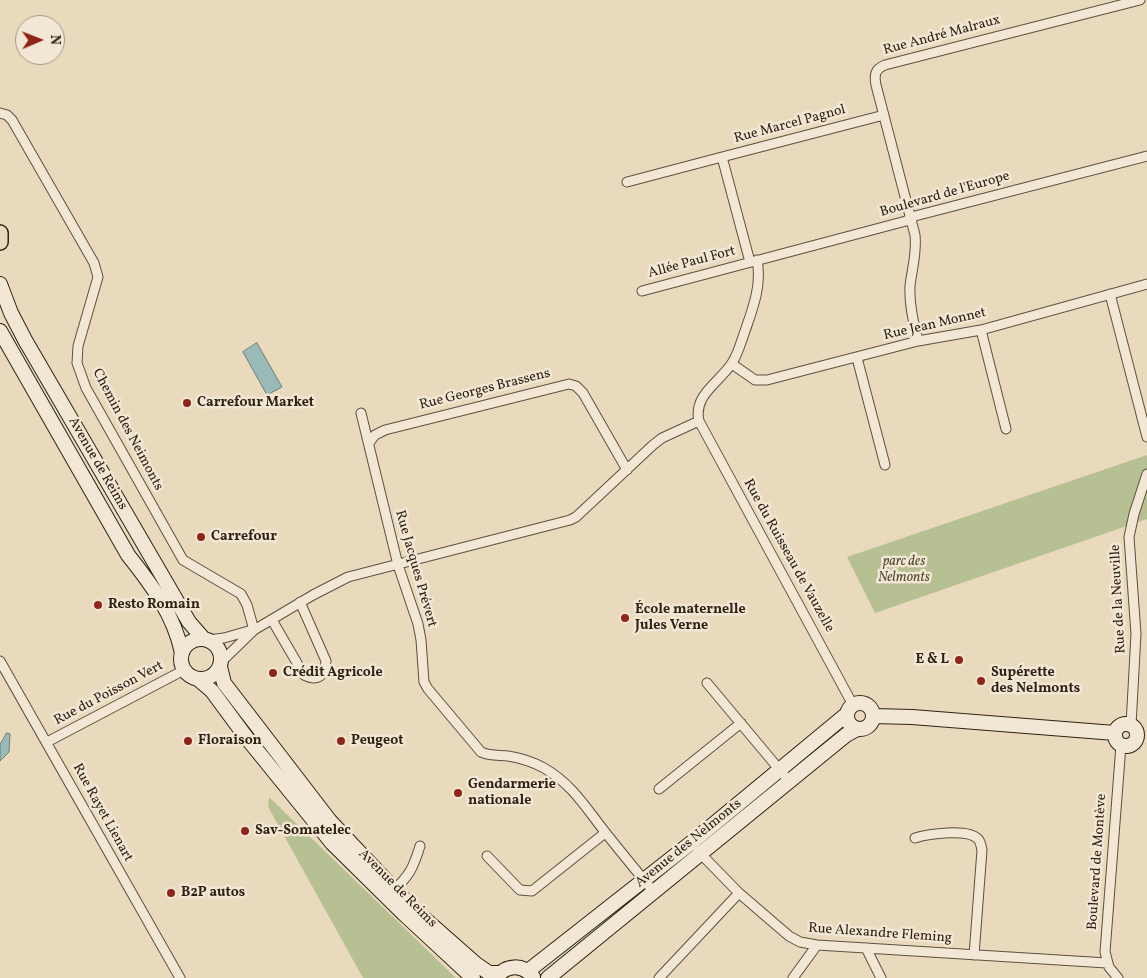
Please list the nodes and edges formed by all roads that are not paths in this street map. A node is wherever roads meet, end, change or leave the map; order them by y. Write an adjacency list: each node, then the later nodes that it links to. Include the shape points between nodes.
1 (1140, 0): 3 (street, Rue André Malraux, via 880,67 875,80)
2 (0, 113): 31 (street, Chemin des Neimonts, via 12,120 94,263 98,277 76,363 86,388 183,560 241,594)
3 (884, 115): 5 (street, Rue Marcel Pagnol); 7 (street, Rue André Malraux)
4 (1147, 156): 7 (street, Boulevard de l'Europe)
5 (722, 157): 6 (street); 10 (street, Rue Marcel Pagnol)
6 (627, 182)
7 (911, 218): 10 (street, Boulevard de l'Europe); 17 (street, Rue André Malraux, via 916,254 911,297)
8 (0, 233): 9 (main road)
9 (0, 242)
10 (754, 261): 13 (street, Allée Paul Fort); 19 (street, via 759,273 757,292)
11 (0, 284): 34 (main road, Avenue de Reims, via 30,348 189,622)
12 (1147, 284): 14 (street, Rue Jean Monnet)
13 (642, 291)
14 (1110, 294): 15 (street, Rue Jean Monnet); 23 (street)
15 (981, 330): 17 (street, Rue Jean Monnet); 22 (street)
16 (0, 331): 35 (main road, Avenue de Reims, via 128,555 150,582 167,611)
17 (918, 342): 18 (street, Rue Jean Monnet)
18 (857, 358): 19 (street, Rue Jean Monnet, via 761,380 751,378); 25 (street)
19 (732, 364): 21 (street, via 700,400 697,410)
20 (361, 414): 24 (street, Rue Jacques Prévert)
21 (699, 421): 26 (street, via 662,438); 41 (street, Rue du Ruisseau de Vauzelle)
22 (1006, 429)
23 (1147, 437)
24 (369, 443): 26 (street, Rue Georges Brassens, via 375,434 385,430 569,384 583,393); 28 (street, Rue Jacques Prévert)
25 (885, 465)
26 (627, 470): 28 (street, via 583,512 570,520)
27 (1147, 474): 33 (street, Rue de la Neuville, via 1129,537)
28 (398, 565): 29 (street, via 348,577); 51 (street, Rue Jacques Prévert, via 418,624 424,682 428,690 482,752 526,760 555,774 577,794)
29 (300, 602): 30 (street); 30 (street, via 326,661 326,670 320,677 311,679 304,675)
30 (272, 620): 31 (street)
31 (254, 630): 34 (street); 37 (street)
32 (1147, 631): 33 (street)
33 (1136, 634): 45 (street, Rue de la Neuville)
34 (206, 639): 35 (main road, via 190,642); 37 (main road, Avenue de Reims, via 218,648)
35 (182, 653): 38 (main road, Avenue de Reims)
36 (0, 661): 47 (street, Rue Rayet Lienart)
37 (221, 664): 39 (main road, via 211,677); 59 (main road, Avenue de Reims, via 224,683 330,821)
38 (184, 670): 39 (main road, Avenue de Reims); 47 (street, Rue du Poisson Vert)
39 (198, 679): 59 (main road, Avenue de Reims, via 212,692 332,843)
40 (708, 683): 43 (street)
41 (850, 709): 42 (main road, via 861,703 868,706); 44 (main road, via 850,725); 48 (main road, Avenue des Nelmonts)
42 (873, 716): 44 (main road, Avenue des Nelmonts, via 867,727); 46 (main road)
43 (741, 723): 48 (street); 50 (street)
44 (857, 729): 49 (main road, Avenue des Nelmonts)
45 (1138, 731): 46 (main road, via 1131,745); 46 (main road, via 1121,725)
46 (1118, 739): 64 (street, Boulevard de Montève, via 1105,952)
47 (47, 742): 67 (street, Rue Rayet Lienart)
48 (780, 770): 49 (street); 53 (main road, Avenue des Nelmonts)
49 (789, 781): 55 (main road, Avenue des Nelmonts)
50 (659, 789)
51 (606, 833): 56 (street, via 532,891 520,890); 57 (street, Rue Jacques Prévert)
52 (915, 838): 63 (street, via 947,833 972,835 979,840 982,850)
53 (690, 843): 55 (street, Rue Alexandre Fleming); 57 (main road, Avenue des Nelmonts)
54 (420, 846): 59 (street, via 414,866)
55 (700, 854): 58 (main road, Avenue des Nelmonts); 60 (street, Rue Alexandre Fleming)
56 (487, 856)
57 (644, 880): 58 (street, Rue Jacques Prévert); 65 (main road, Avenue des Nelmonts)
58 (654, 892): 69 (main road, Avenue des Nelmonts)
59 (391, 893): 66 (main road, Avenue de Reims, via 476,964); 68 (main road, Avenue de Reims)
60 (739, 893): 61 (street, Rue Alexandre Fleming, via 789,936); 70 (street)
61 (817, 945): 62 (street, Rue Alexandre Fleming); 71 (street)
62 (866, 948): 63 (street, Rue Alexandre Fleming); 72 (street)
63 (974, 955): 64 (street, Rue Alexandre Fleming)
64 (1107, 963): 73 (street)
65 (531, 975): 66 (main road, Avenue de Reims, via 523,968 512,967)
66 (498, 976)
67 (180, 978)
68 (473, 978)
69 (548, 978)
70 (659, 978)
71 (793, 978)
72 (881, 978)
73 (1118, 978)

